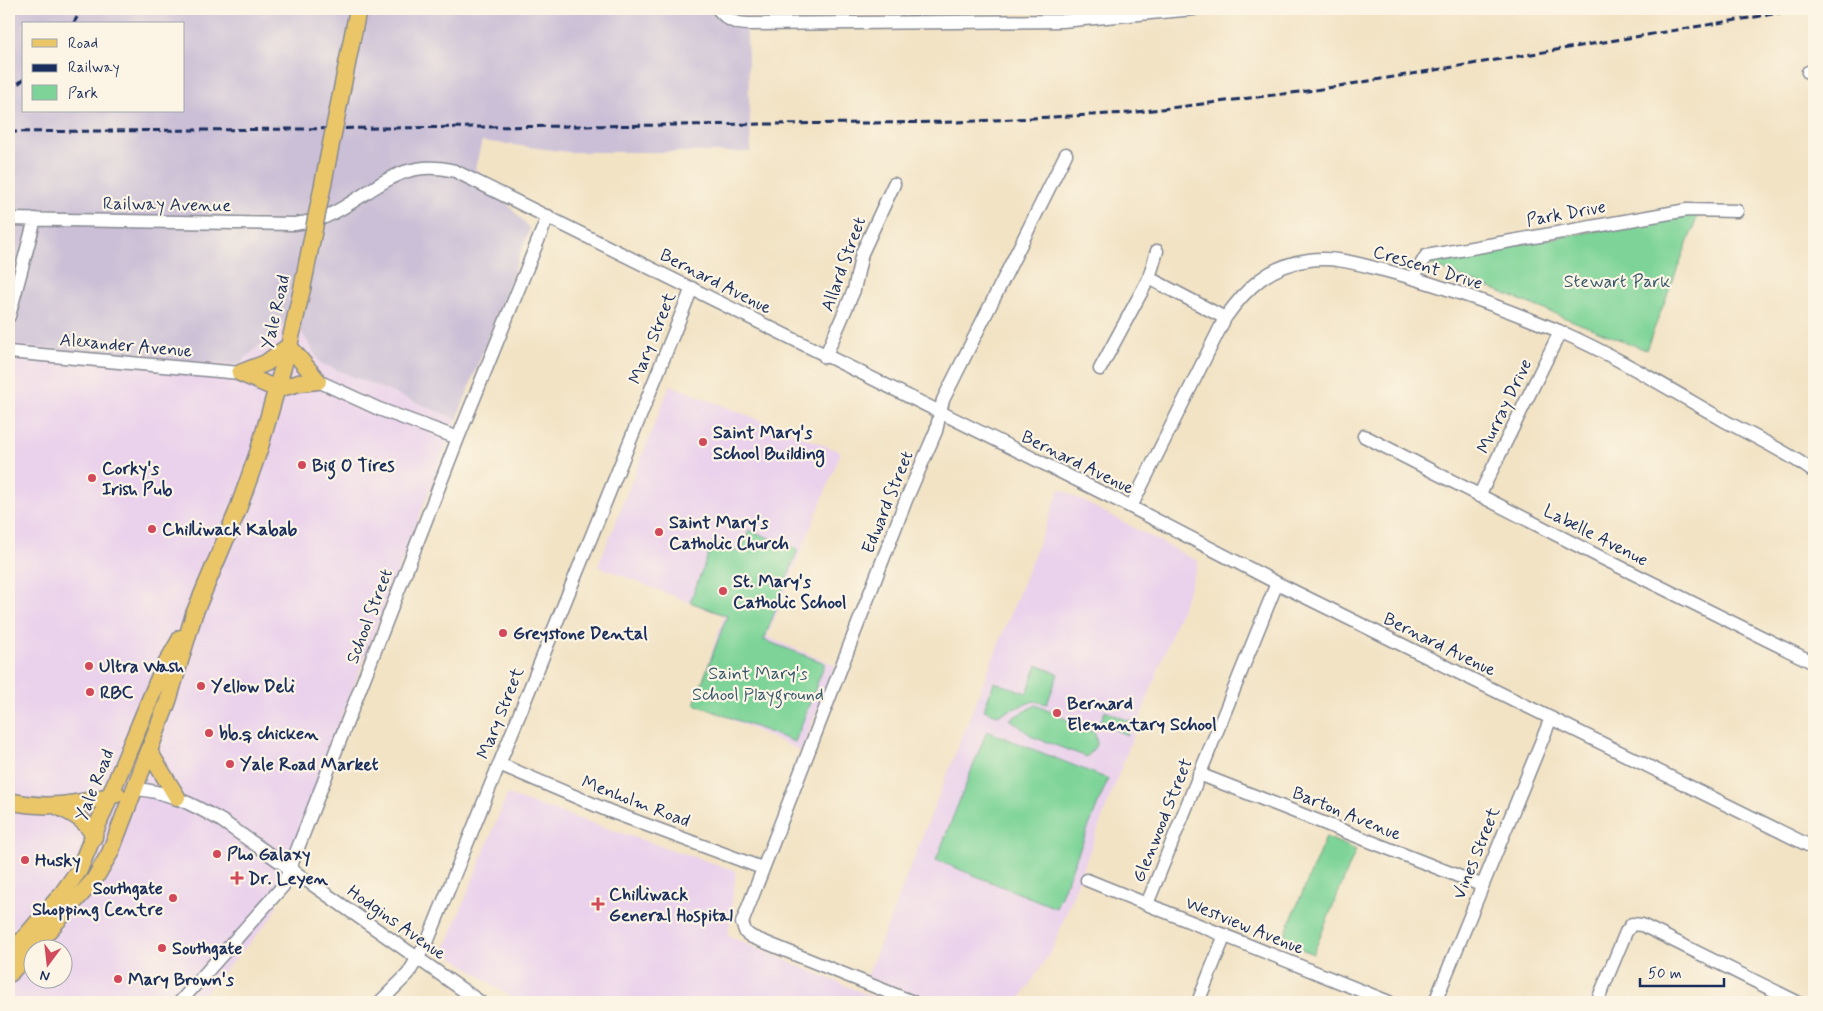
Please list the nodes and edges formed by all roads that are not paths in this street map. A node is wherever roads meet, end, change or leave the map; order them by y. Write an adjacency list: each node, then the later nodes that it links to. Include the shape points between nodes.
1 (358, 9): 18 (main road, Yale Road, bridge)
2 (718, 9): 3 (street, via 738,24 749,24 1062,21)
3 (1194, 9)
4 (1066, 154): 25 (street, Edward Street, via 943,400)
5 (894, 184): 20 (street, Allard Street, via 862,253 854,290)
6 (1737, 211): 13 (street, Park Drive, via 1687,210 1426,256)
7 (548, 216): 8 (street, Bernard Avenue, via 460,173 432,167 392,176); 14 (street, Bernard Avenue); 27 (street, School Street)
8 (324, 217): 10 (street, Railway Avenue, via 295,224)
9 (9, 219): 10 (street, Railway Avenue)
10 (34, 219): 15 (street)
11 (1157, 252): 12 (street)
12 (1148, 278): 16 (street); 21 (street)
13 (1413, 278): 16 (street, Crescent Drive, via 1341,260 1317,259 1294,263 1259,279); 17 (street, Crescent Drive)
14 (692, 288): 20 (street, Bernard Avenue); 36 (street, Mary Street)
15 (9, 316)
16 (1225, 318): 30 (street, Crescent Drive)
17 (1560, 332): 28 (street, Crescent Drive); 29 (street, Murray Drive)
18 (289, 346): 22 (main road, via 266,363); 23 (main road); 24 (main road, Yale Road)
19 (9, 352): 22 (street, Alexander Avenue)
20 (825, 357): 25 (street, Bernard Avenue)
21 (1100, 369)
22 (240, 373): 24 (main road)
23 (318, 381): 24 (main road, via 298,382); 27 (street, via 379,410)
24 (277, 389): 32 (main road, Yale Road, via 236,512)
25 (940, 414): 30 (street, Bernard Avenue); 46 (street, Edward Street)
26 (1364, 436): 29 (street, Labelle Avenue)
27 (458, 438): 45 (street, School Street)
28 (1812, 466)
29 (1479, 496): 33 (street, Labelle Avenue)
30 (1131, 507): 31 (street, Bernard Avenue)
31 (1276, 583): 34 (street, Bernard Avenue); 37 (street, Glenwood Street)
32 (194, 614): 35 (main road, Yale Road, via 176,680); 39 (main road, Yale Road, via 162,673)
33 (1814, 663)
34 (1551, 718): 44 (street, Bernard Avenue); 48 (street, Vines Street)
35 (150, 753): 38 (main road, Yale Road); 40 (main road)
36 (499, 764): 46 (street, Menholm Road, via 609,811); 53 (street, Mary Street, via 428,940)
37 (1199, 774): 48 (street, Barton Avenue); 49 (street, Glenwood Street)
38 (135, 790): 39 (main road); 40 (street, Hodgins Avenue); 51 (main road, Yale Road, via 110,853 94,880)
39 (111, 796): 42 (main road); 43 (main road, Yale Road)
40 (177, 797): 45 (street, Hodgins Avenue, via 222,821)
41 (9, 801): 42 (main road, via 30,806)
42 (57, 806): 43 (main road, via 86,823)
43 (94, 837): 52 (main road, Yale Road, via 79,870)
44 (1814, 848)
45 (291, 868): 53 (street, Hodgins Avenue); 56 (street, School Street, via 283,886)
46 (762, 868): 59 (street, Edward Street, via 743,918 746,933)
47 (1087, 880): 49 (street, Westview Avenue)
48 (1482, 885): 62 (street, Vines Street)
49 (1147, 904): 50 (street, Westview Avenue)
50 (1225, 935): 60 (street); 61 (street, Westview Avenue)
51 (43, 938)
52 (9, 956)
53 (417, 959): 57 (street, Mary Street, via 408,974); 58 (street, Hodgins Avenue)
54 (22, 960): 55 (main road, Yale Road)
55 (9, 974)
56 (180, 1002)
57 (380, 1002)
58 (480, 1002)
59 (913, 1002)
60 (1198, 1002)
61 (1389, 1002)
62 (1435, 1002)
63 (1597, 1002): 64 (street, via 1632,924 1642,925)
64 (1797, 1002)

